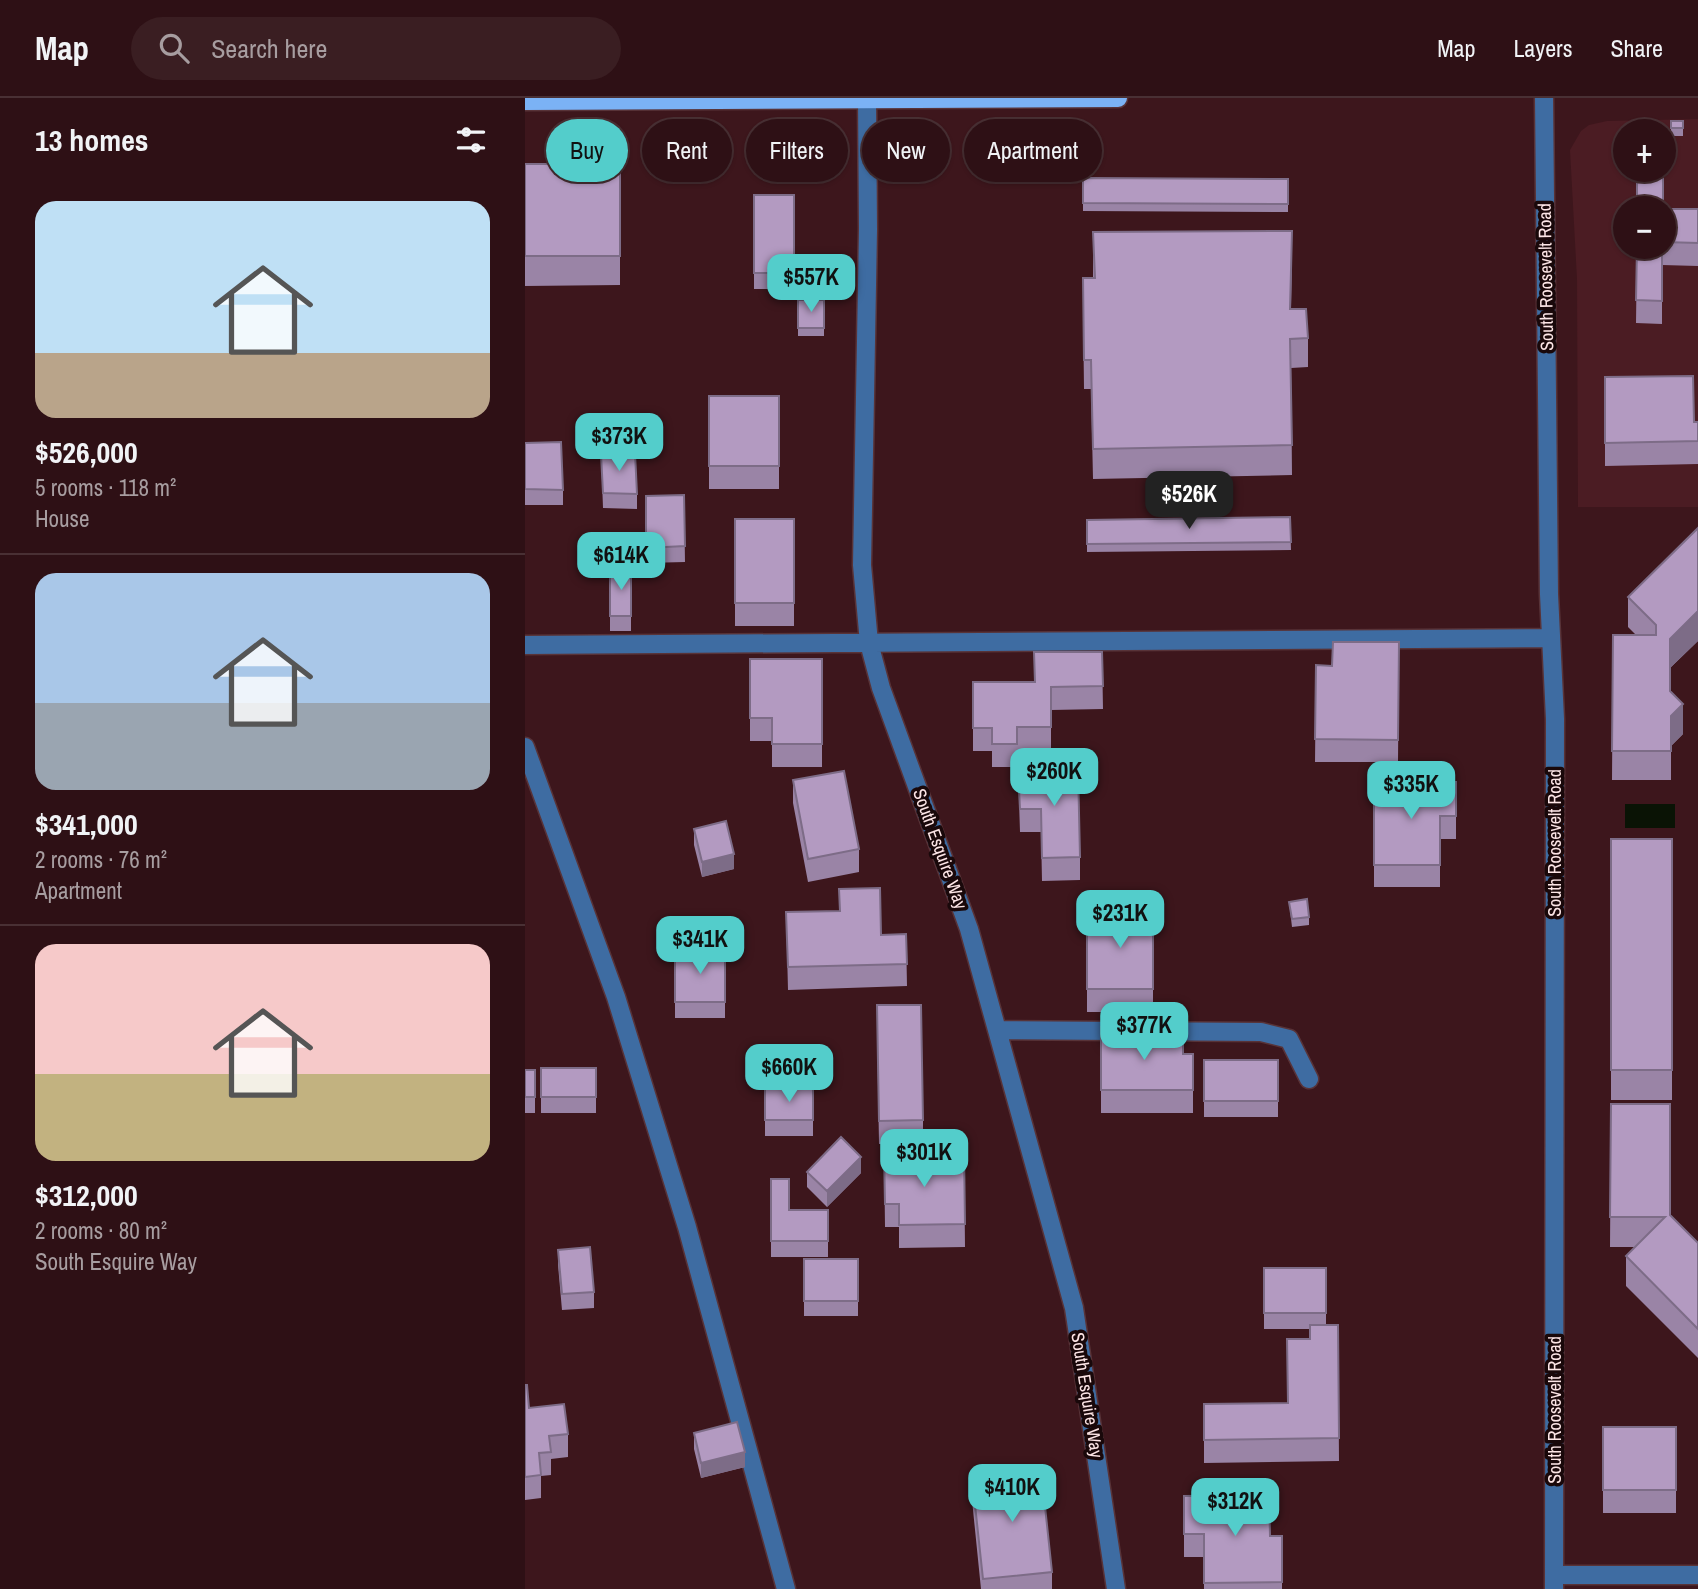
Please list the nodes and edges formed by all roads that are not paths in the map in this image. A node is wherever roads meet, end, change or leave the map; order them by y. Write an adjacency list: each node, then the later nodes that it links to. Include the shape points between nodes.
1 (1118, 98): 3 (main road)
2 (1544, 98): 5 (street, South Roosevelt Road)
3 (867, 99): 4 (main road); 6 (street, South Esquire Way, via 862,565)
4 (525, 101)
5 (1551, 638): 6 (street); 12 (street, South Roosevelt Road, via 1555,719)
6 (869, 643): 7 (street); 9 (street, South Esquire Way, via 881,688 969,929)
7 (525, 645)
8 (525, 747): 13 (street, via 616,997 687,1227)
9 (999, 1030): 10 (street, via 1261,1032 1289,1039); 14 (street, South Esquire Way, via 1074,1308)
10 (1309, 1079)
11 (1698, 1575): 12 (street)
12 (1554, 1582)
13 (786, 1589)
14 (1116, 1589)

